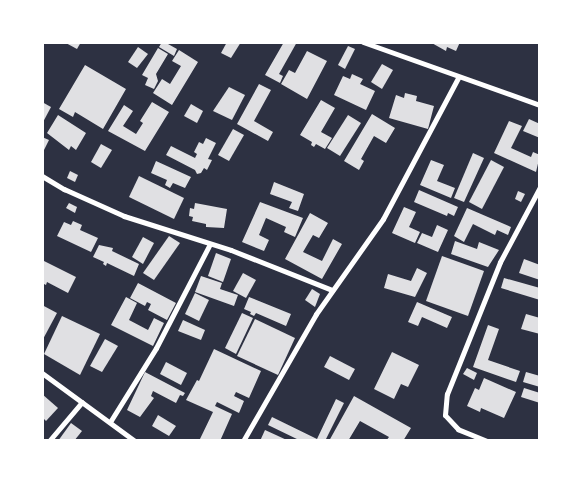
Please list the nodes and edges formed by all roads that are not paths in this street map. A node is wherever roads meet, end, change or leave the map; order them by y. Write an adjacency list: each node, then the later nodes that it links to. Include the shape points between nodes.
1 (363, 42): 2 (street)
2 (458, 78): 3 (street); 7 (street, via 383,219)
3 (540, 105)
4 (42, 176): 6 (street, via 123,216)
5 (540, 187): 14 (street, via 500,262 447,394 445,416 458,429)
6 (210, 244): 7 (street); 10 (street, via 156,348)
7 (332, 290): 13 (street)
8 (42, 374): 9 (street)
9 (82, 402): 10 (street); 11 (street)
10 (110, 422): 12 (street)
11 (49, 441)
12 (135, 441)
13 (243, 441)
14 (487, 441)

